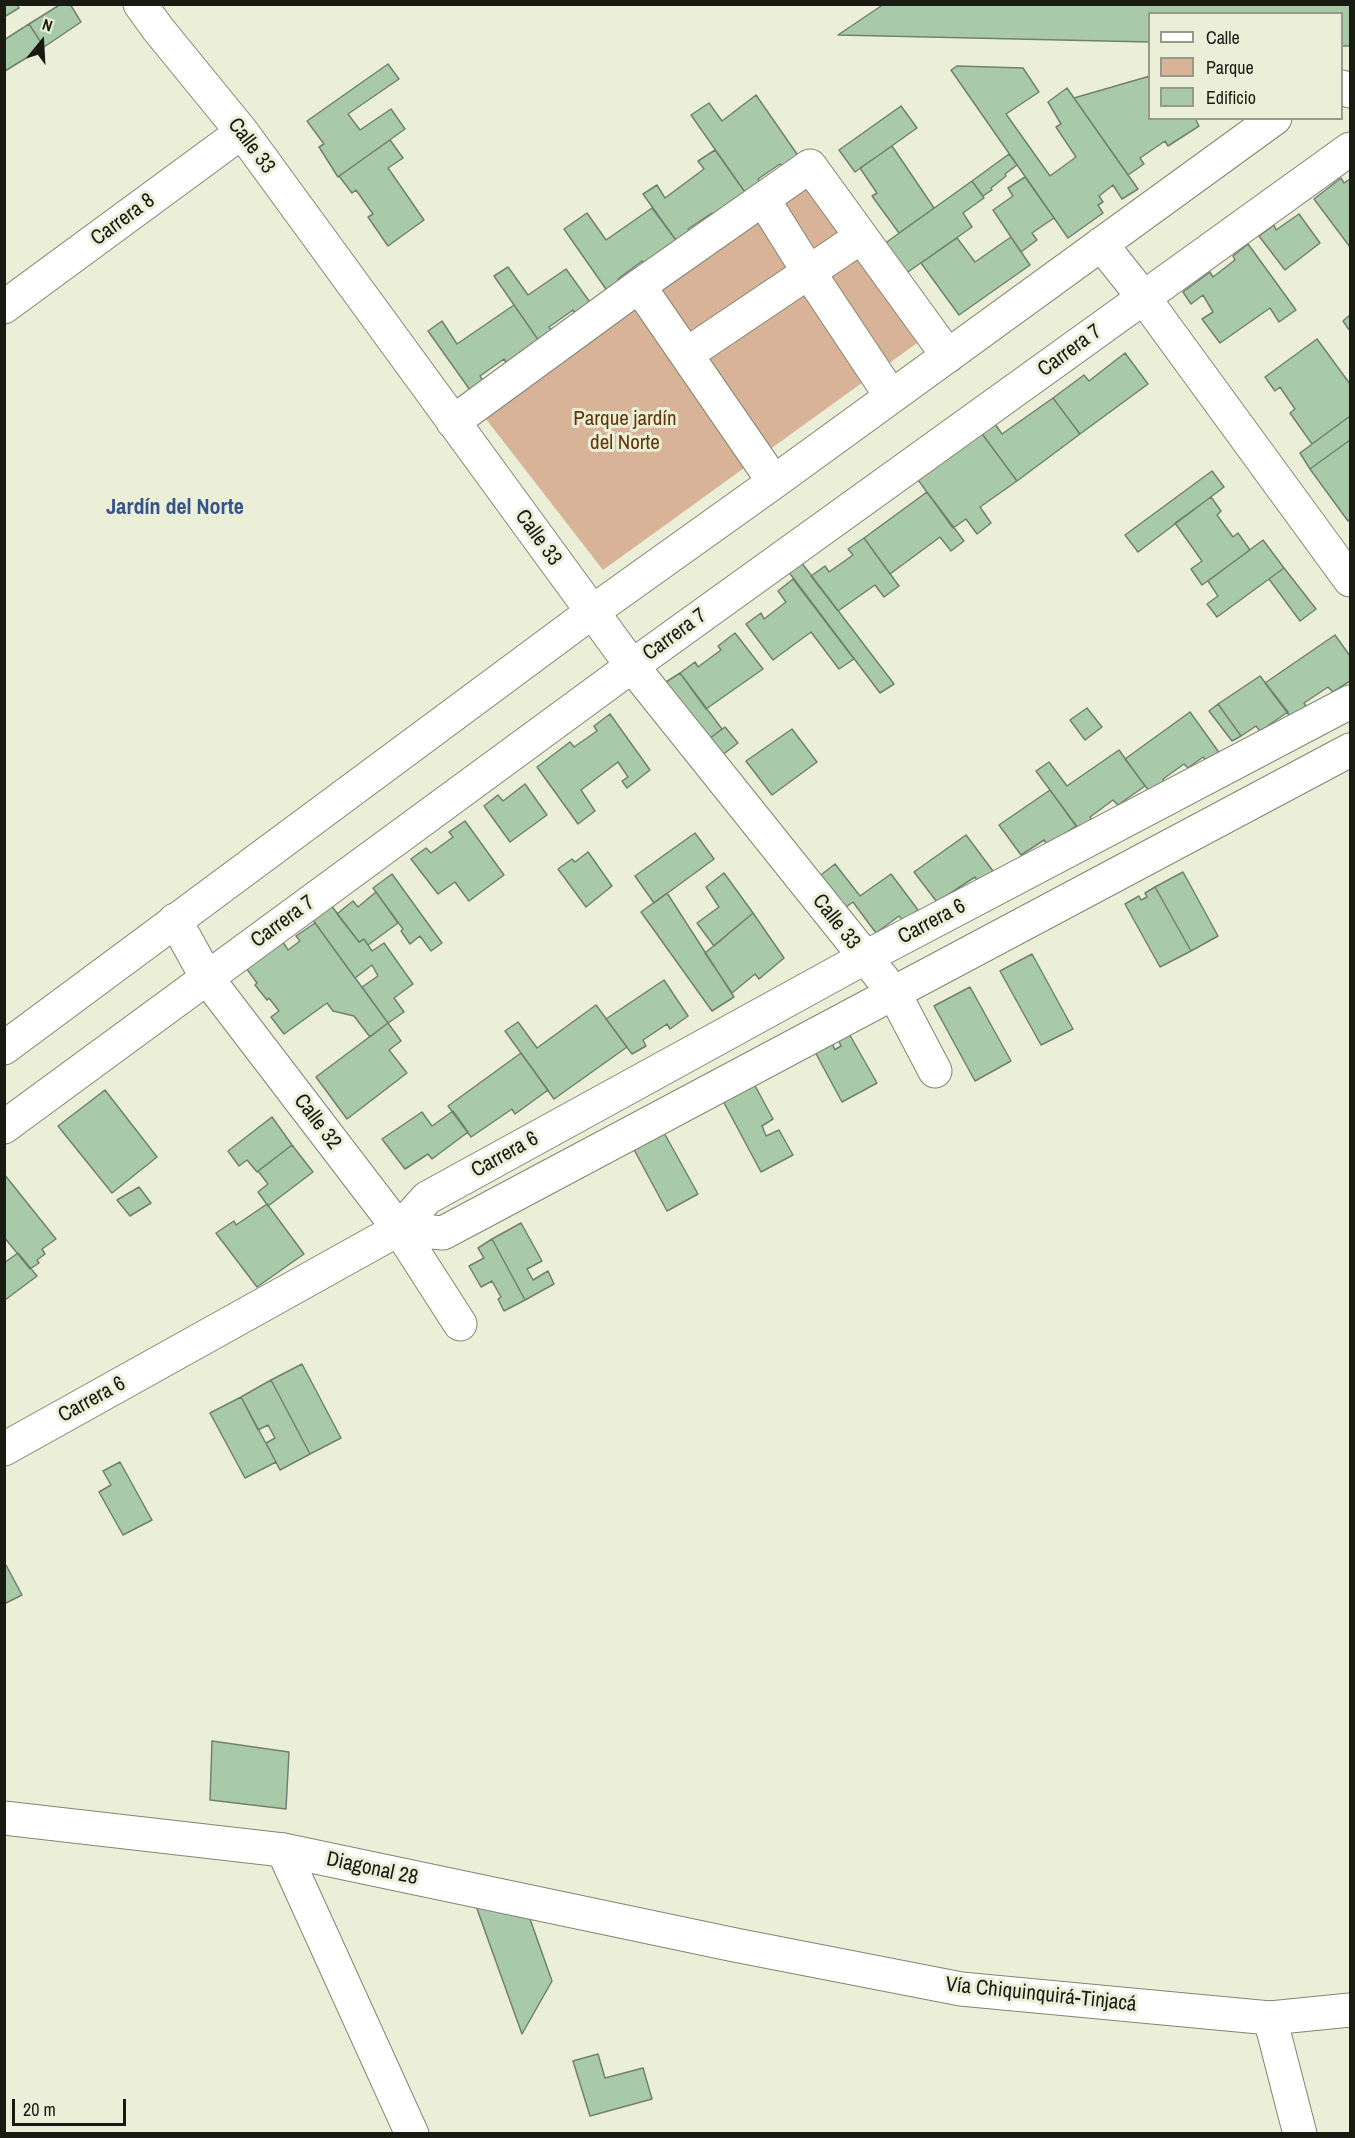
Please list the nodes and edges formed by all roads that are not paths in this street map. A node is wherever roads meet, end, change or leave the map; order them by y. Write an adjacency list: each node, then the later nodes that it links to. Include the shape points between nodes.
1 (140, 4): 3 (street, Calle 33)
2 (1272, 120): 7 (street)
3 (242, 132): 11 (street, Carrera 8); 15 (street, Calle 33)
4 (1350, 149): 10 (street, Carrera 7)
5 (763, 199): 6 (street, via 810,166); 8 (street); 9 (street)
6 (861, 237): 8 (street); 13 (street)
7 (1101, 244): 10 (street); 13 (street)
8 (808, 271): 12 (street); 14 (street)
9 (639, 286): 12 (street); 15 (street)
10 (1144, 298): 17 (street); 19 (street, Carrera 7)
11 (4, 307)
12 (687, 354): 16 (street)
13 (948, 356): 14 (street)
14 (891, 396): 16 (street)
15 (453, 422): 18 (street, Calle 33)
16 (774, 482): 18 (street)
17 (1350, 580)
18 (592, 612): 19 (street, Calle 33); 22 (street)
19 (632, 666): 23 (street, Calle 33); 24 (street, Carrera 7)
20 (1350, 702): 23 (street, Carrera 6)
21 (1350, 750): 25 (street, Carrera 6)
22 (175, 920): 24 (street, Calle 32); 26 (street)
23 (864, 958): 25 (street, Calle 33); 29 (street, Carrera 6, via 427,1198)
24 (207, 978): 28 (street, Carrera 7); 29 (street, Calle 32)
25 (894, 993): 27 (street, Calle 33); 29 (street, Carrera 6, via 443,1233)
26 (4, 1048)
27 (934, 1071)
28 (4, 1127)
29 (399, 1229): 30 (street, Calle 32); 31 (street, Carrera 6)
30 (460, 1324)
31 (4, 1449)
32 (4, 1818): 33 (street, Diagonal 28)
33 (283, 1850): 34 (street, Diagonal 28); 37 (street)
34 (735, 1945): 36 (street, Vía Chiquinquirá-Tinjacá, via 961,1989)
35 (1350, 2010): 36 (street, Vía Chiquinquirá-Tinjacá)
36 (1270, 2018): 38 (street)
37 (412, 2133)
38 (1300, 2133)

